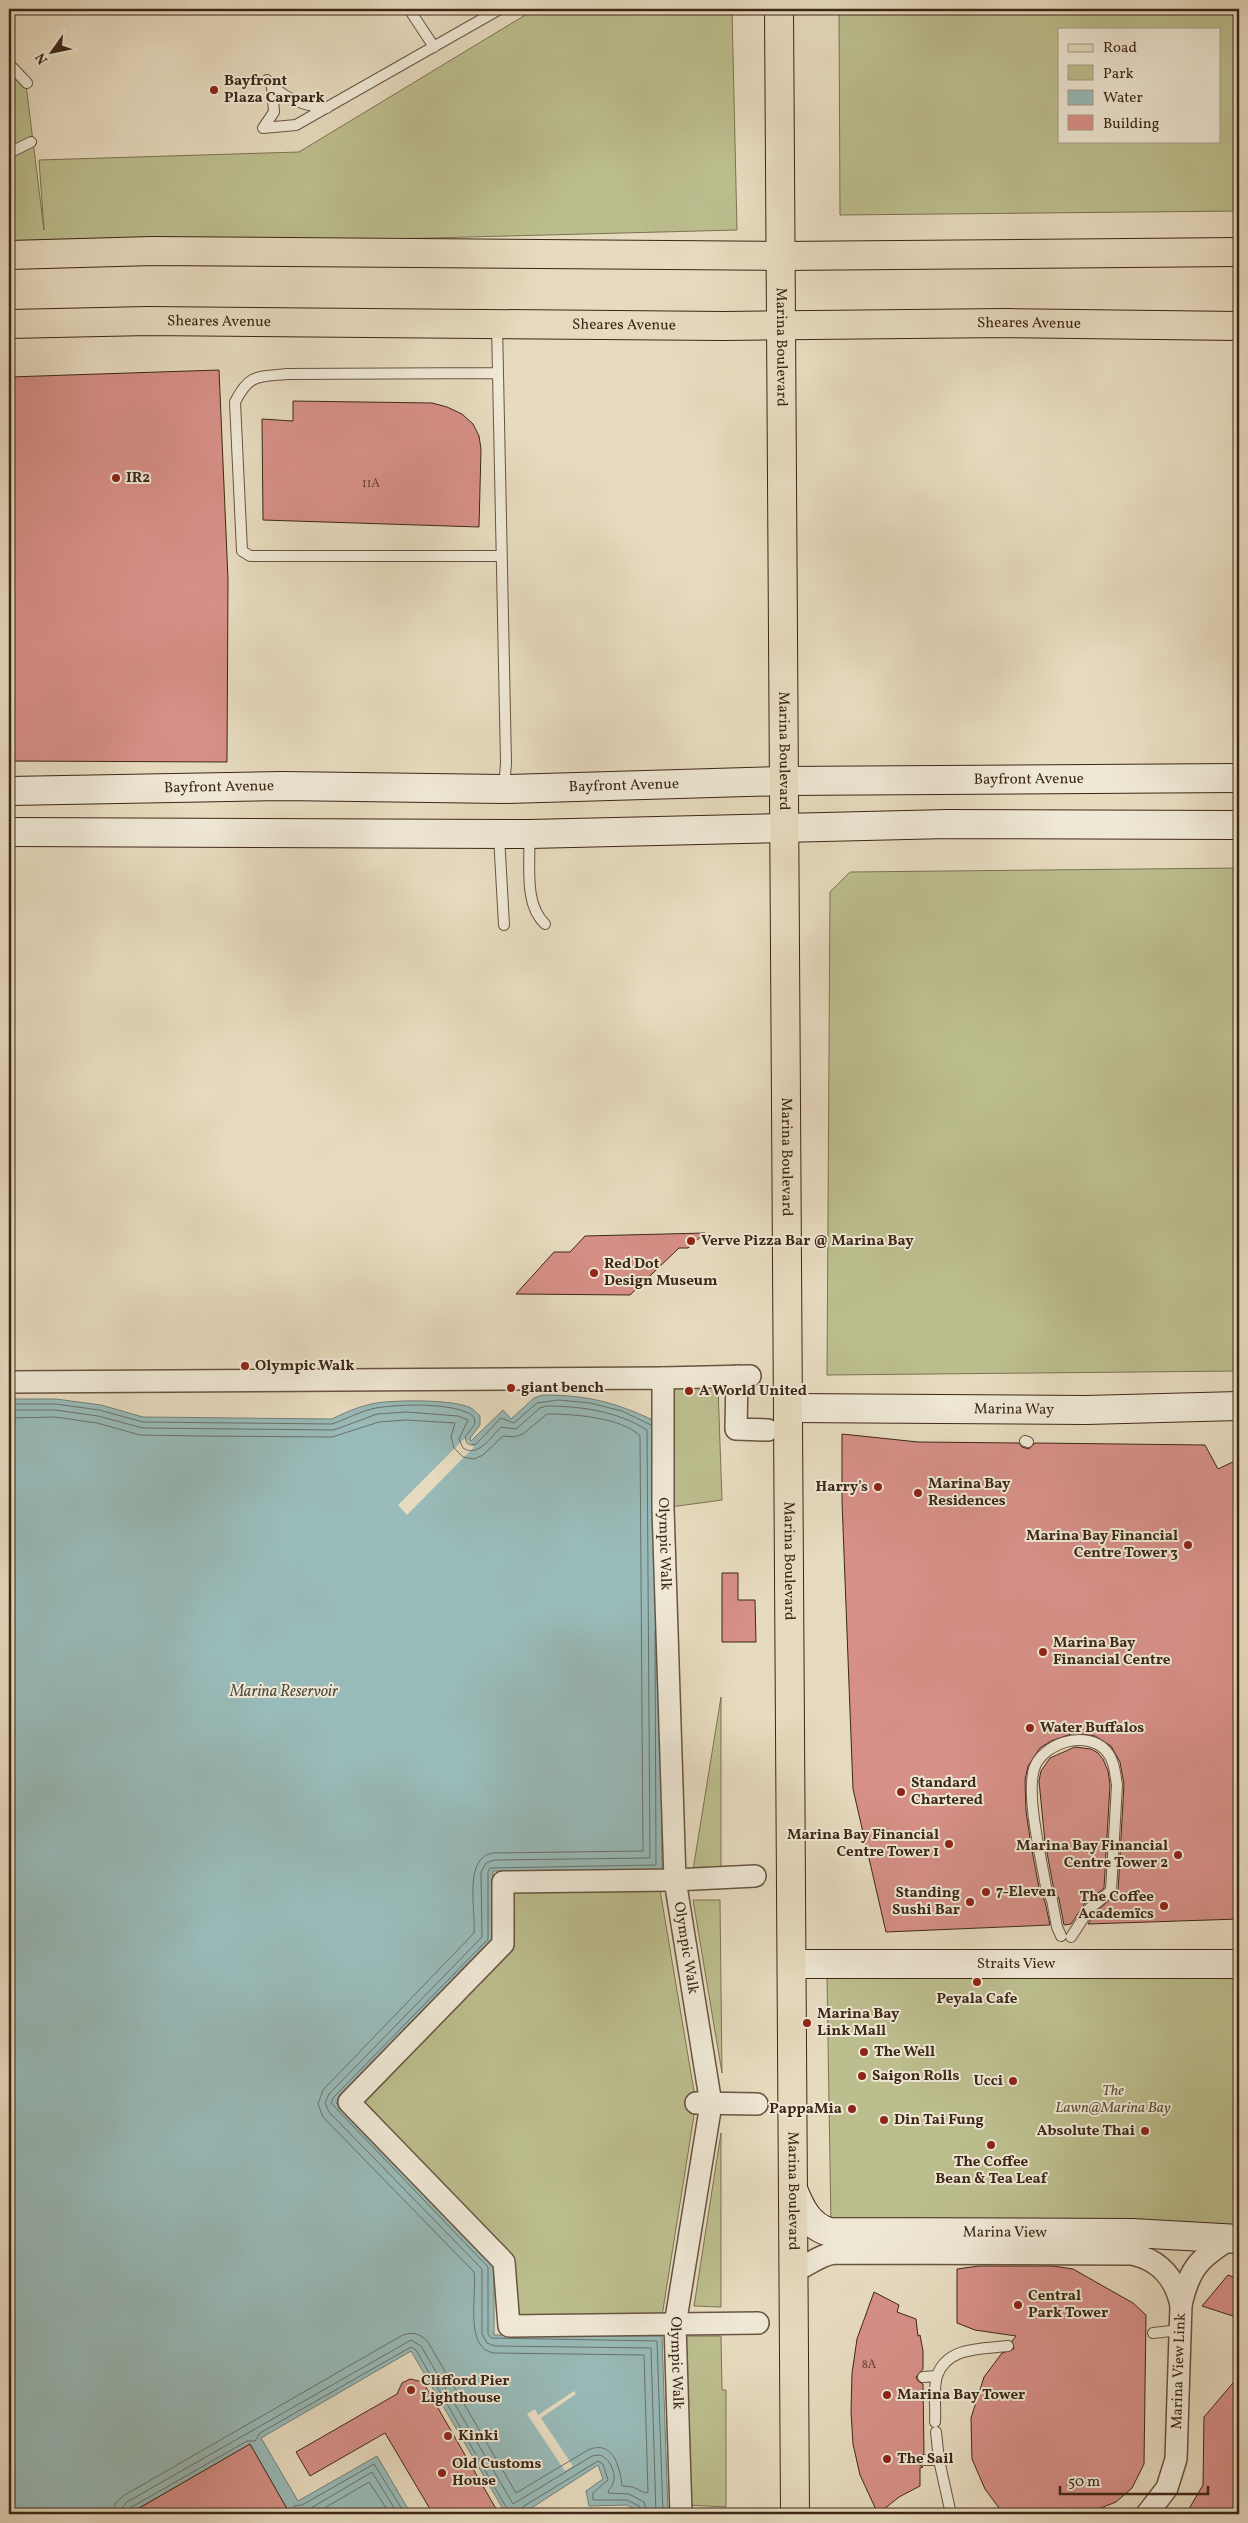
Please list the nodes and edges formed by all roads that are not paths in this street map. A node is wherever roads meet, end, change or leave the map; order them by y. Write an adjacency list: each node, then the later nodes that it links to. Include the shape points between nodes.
1 (410, 9): 4 (lane)
2 (500, 9): 4 (lane)
3 (779, 9): 12 (main road, Marina Boulevard)
4 (434, 47): 7 (lane)
5 (9, 64): 6 (lane)
6 (27, 83)
7 (328, 108): 7 (lane, via 305,106 270,83 274,112 263,128 289,128)
8 (31, 142): 9 (lane)
9 (9, 153)
10 (1239, 252): 12 (main road)
11 (9, 255): 12 (main road, via 153,251)
12 (780, 256): 15 (main road, Marina Boulevard)
13 (9, 324): 14 (main road, Sheares Avenue, via 148,321)
14 (497, 324): 15 (main road, Sheares Avenue); 17 (lane)
15 (781, 325): 16 (main road, Sheares Avenue); 21 (main road, Marina Boulevard)
16 (1239, 326)
17 (498, 372): 18 (lane); 18 (lane, via 257,377 243,385 235,402 242,551 250,556)
18 (501, 556): 19 (lane)
19 (505, 776): 21 (main road, Bayfront Avenue); 22 (main road, Bayfront Avenue, via 282,786)
20 (1239, 778): 21 (main road, Bayfront Avenue)
21 (784, 781): 24 (main road, Marina Boulevard)
22 (9, 791)
23 (1239, 825): 24 (main road)
24 (785, 826): 27 (main road); 33 (main road, Marina Boulevard)
25 (9, 832): 26 (main road)
26 (499, 834): 27 (main road); 29 (lane)
27 (529, 834): 28 (lane, via 531,903)
28 (545, 924)
29 (504, 925)
30 (663, 1378): 31 (street); 34 (street, via 744,1376 736,1430); 36 (street, Olympic Walk, via 663,1508)
31 (9, 1382)
32 (1239, 1406): 33 (main road, Marina Way, via 1086,1410)
33 (788, 1408): 38 (main road, Marina Boulevard)
34 (768, 1430)
35 (755, 1876): 36 (street)
36 (675, 1880): 40 (street, Olympic Walk); 47 (street, via 503,1882 503,1944 349,2102 504,2262 509,2326)
37 (1066, 1937): 37 (lane, via 1057,1927 1046,1887 1031,1787 1035,1767 1042,1755 1069,1741 1090,1740 1103,1747 1115,1769 1117,1785 1111,1890 1088,1910)
38 (792, 1964): 39 (main road, Straits View); 42 (main road, Marina Boulevard)
39 (1239, 1964)
40 (703, 2104): 41 (street); 47 (street, Olympic Walk)
41 (757, 2104)
42 (793, 2189): 43 (main road, Marina View, via 808,2218 819,2228 830,2232 1132,2233); 44 (main road, Marina Boulevard)
43 (1235, 2239): 45 (street, Marina View Link, via 1207,2254 1196,2265)
44 (794, 2272): 45 (street, Marina View, via 834,2253 1132,2254 1150,2260 1164,2270 1178,2292); 56 (main road, Marina Boulevard)
45 (1181, 2305): 48 (street, Marina View Link)
46 (758, 2323): 47 (street)
47 (675, 2324): 55 (street, Olympic Walk)
48 (1180, 2330): 49 (lane); 58 (street, Marina View Link, via 1176,2459 1167,2488)
49 (1153, 2333)
50 (1008, 2346): 51 (lane, via 956,2354 947,2360)
51 (937, 2376): 52 (lane); 54 (lane, via 935,2427)
52 (923, 2377)
53 (924, 2460): 54 (lane)
54 (939, 2460): 57 (lane)
55 (681, 2514)
56 (795, 2514)
57 (951, 2514)
58 (1147, 2514)

